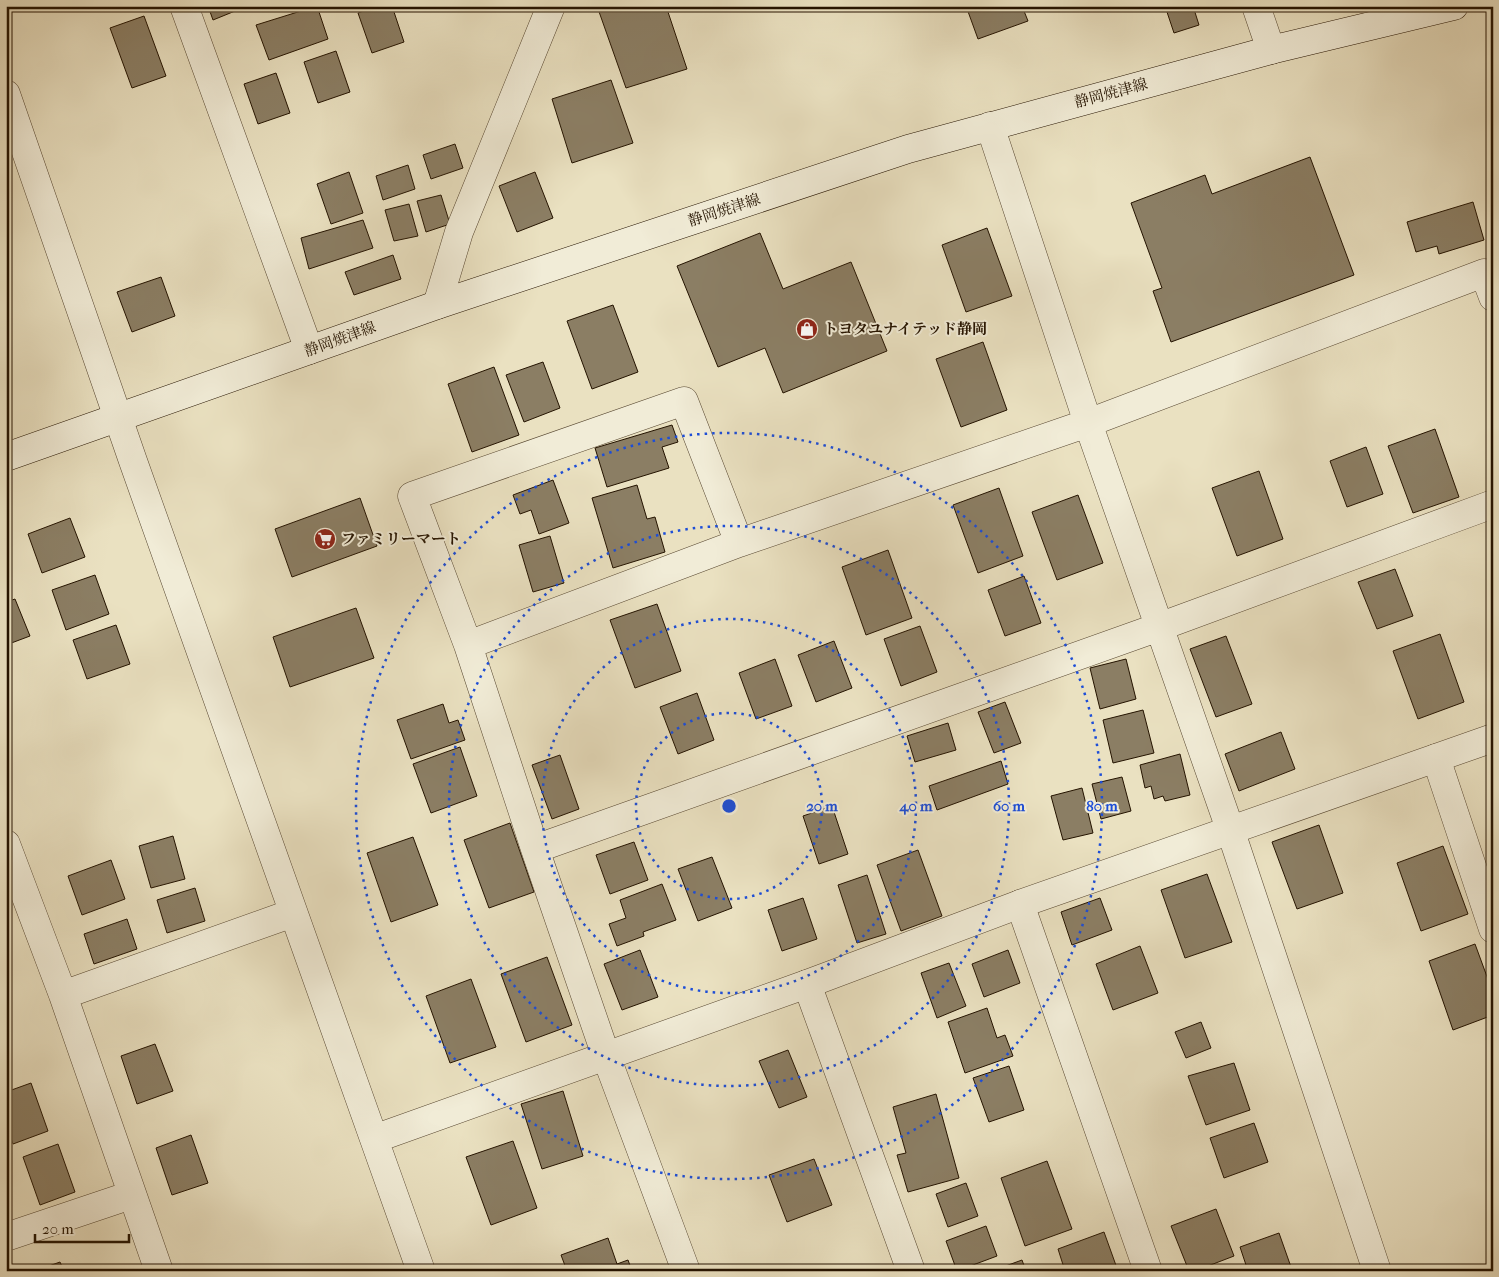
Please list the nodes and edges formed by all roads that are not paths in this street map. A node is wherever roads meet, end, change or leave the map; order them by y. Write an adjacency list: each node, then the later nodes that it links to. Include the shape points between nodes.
1 (184, 6): 10 (street)
2 (551, 6): 9 (street, via 459,232)
3 (1256, 6): 5 (street)
4 (1454, 6): 5 (street, 静岡焼津線)
5 (1271, 50): 7 (street, 静岡焼津線)
6 (6, 94): 11 (street)
7 (990, 126): 9 (street, 静岡焼津線, via 908,149); 12 (street)
8 (1493, 297): 12 (street, via 1484,273)
9 (437, 305): 10 (street, 静岡焼津線)
10 (309, 350): 11 (street, 静岡焼津線)
11 (119, 417): 13 (street, 静岡焼津線); 24 (street)
12 (1088, 423): 15 (street); 16 (street)
13 (6, 457)
14 (1493, 504): 16 (street)
15 (739, 543): 17 (street); 17 (street, via 684,401 412,496)
16 (1158, 627): 20 (street); 22 (street)
17 (468, 645): 22 (street)
18 (1493, 738): 19 (street)
19 (1436, 758): 20 (street); 25 (street)
20 (1230, 829): 23 (street); 37 (street)
21 (6, 844): 27 (street)
22 (534, 849): 28 (street)
23 (1020, 904): 26 (street); 36 (street)
24 (294, 913): 27 (street); 29 (street)
25 (1493, 929)
26 (807, 984): 28 (street); 35 (street)
27 (63, 995): 30 (street)
28 (606, 1056): 29 (street); 34 (street)
29 (374, 1139): 33 (street)
30 (131, 1195): 31 (street); 32 (street)
31 (6, 1237)
32 (159, 1271)
33 (421, 1271)
34 (686, 1271)
35 (911, 1271)
36 (1148, 1271)
37 (1377, 1271)

